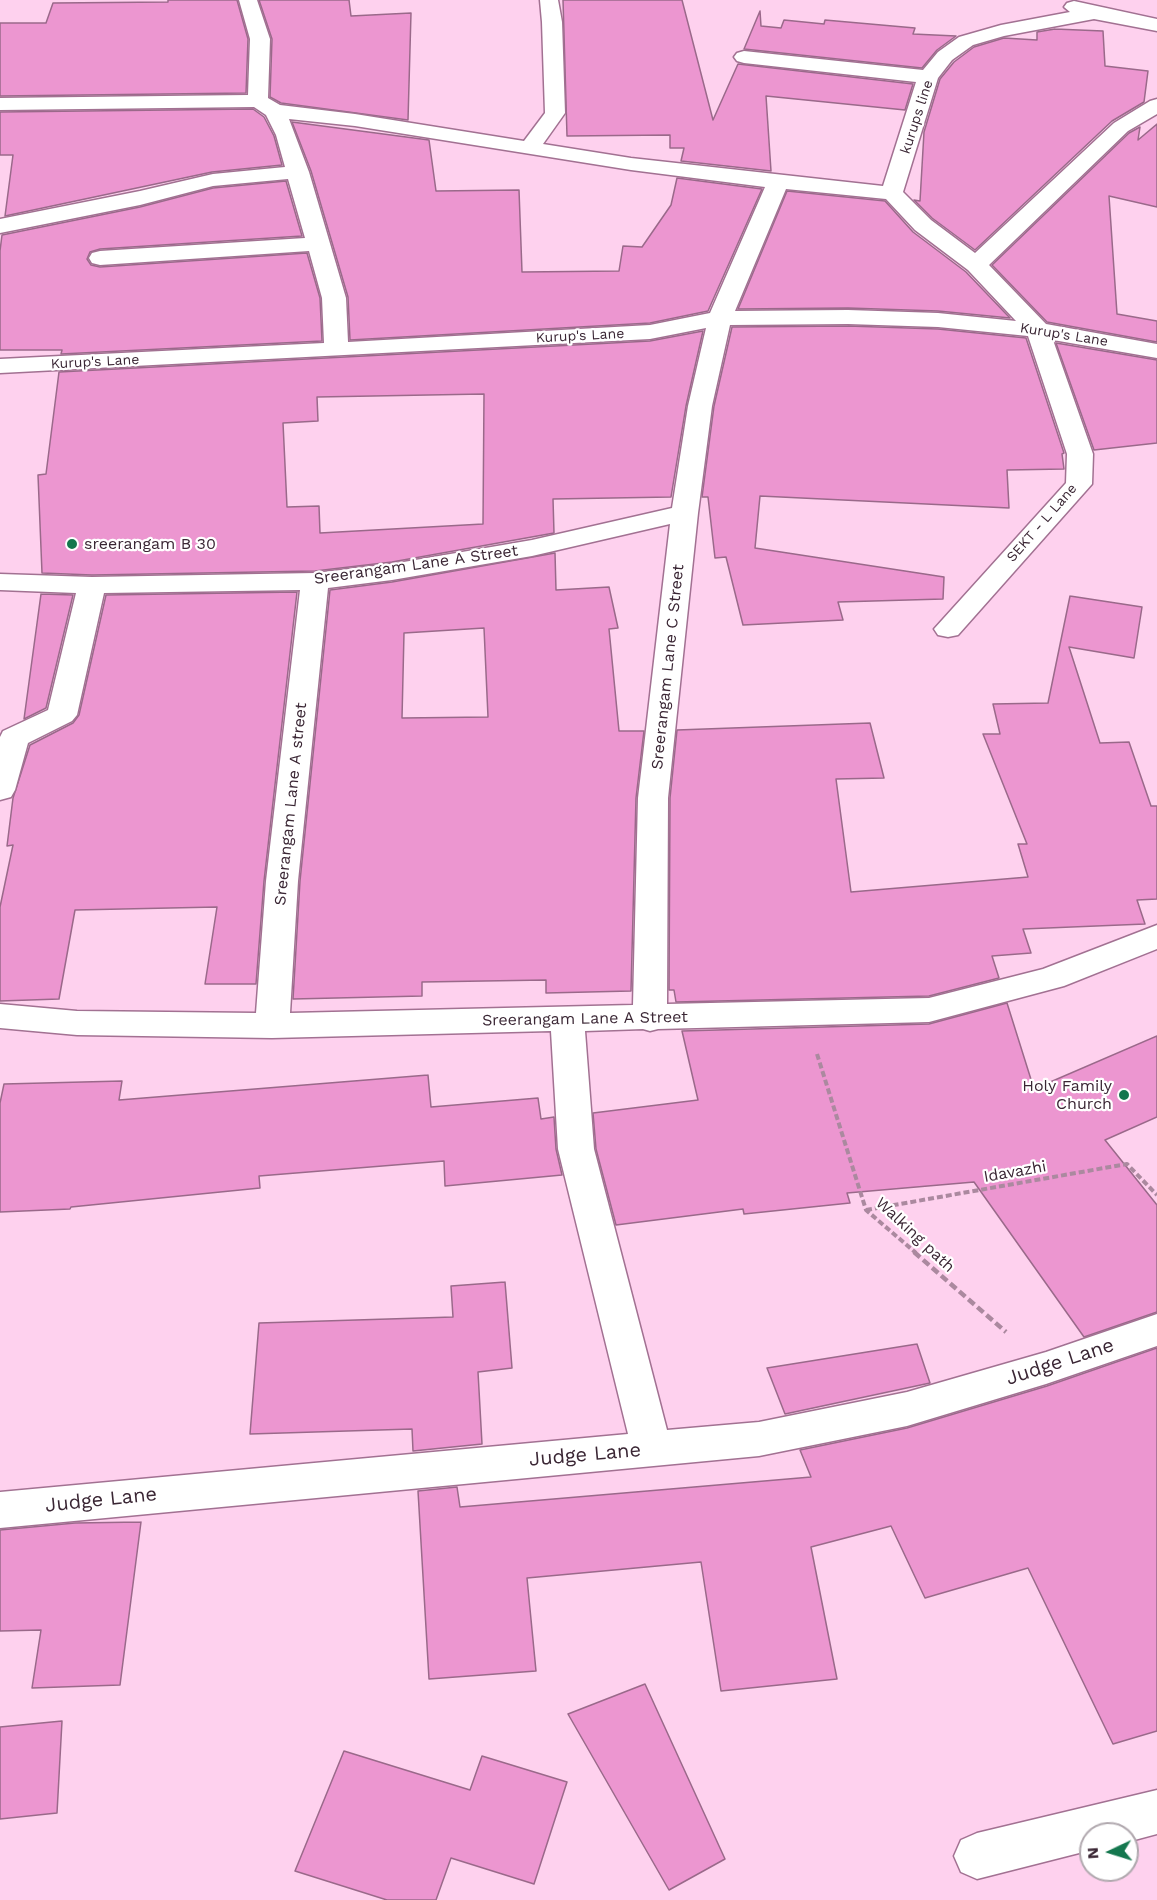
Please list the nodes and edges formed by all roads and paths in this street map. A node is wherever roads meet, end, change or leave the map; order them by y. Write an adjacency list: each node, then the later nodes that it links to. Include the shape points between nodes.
1 (248, 0): 10 (street, via 260,39)
2 (549, 0): 11 (street, via 555,113)
3 (1054, 0): 4 (street)
4 (1094, 13): 5 (street); 7 (street, kurups line, via 966,41 945,56)
5 (1157, 25)
6 (744, 57): 7 (street)
7 (928, 77): 14 (street, kurups line)
8 (0, 104): 10 (street)
9 (1157, 105): 18 (street, via 1121,127)
10 (266, 106): 11 (street); 12 (street, via 286,135)
11 (529, 148): 13 (street)
12 (298, 172): 15 (street, via 213,180); 16 (street)
13 (778, 182): 14 (street); 19 (street, Sreerangam Lane C Street)
14 (892, 193): 18 (street, via 923,225)
15 (0, 226)
16 (317, 244): 17 (street); 21 (street, via 334,298)
17 (100, 258)
18 (976, 265): 20 (street)
19 (720, 318): 20 (street, Kurup's Lane, via 938,320); 21 (street, Kurup's Lane, via 650,332); 24 (street, Sreerangam Lane C Street, via 700,406)
20 (1038, 330): 22 (street, Kurup's Lane); 28 (street, SEKT - L Lane, via 1080,454 1078,484)
21 (336, 350): 23 (street, Kurup's Lane)
22 (1157, 351)
23 (0, 366)
24 (685, 513): 25 (street, Sreerangam Lane A Street, via 532,548); 33 (street, Sreerangam Lane C Street, via 653,798)
25 (315, 581): 27 (street, Sreerangam Lane A Street); 35 (street, Sreerangam Lane A street, via 282,881)
26 (0, 582): 27 (street, Sreerangam Lane A Street)
27 (92, 585): 29 (street, via 62,715 14,738)
28 (948, 628)
29 (0, 790)
30 (1157, 936): 31 (street, Sreerangam Lane A Street, via 1052,978 929,1010)
31 (804, 1013): 33 (street, Sreerangam Lane A Street); 37 (path, Walking path)
32 (0, 1016): 35 (street, Sreerangam Lane A Street, via 77,1023)
33 (650, 1019): 34 (street, Sreerangam Lane A Street)
34 (567, 1020): 35 (street, Sreerangam Lane A Street); 40 (street, via 576,1149)
35 (272, 1026)
36 (1157, 1195): 37 (path, Idavazhi, via 1127,1164)
37 (866, 1210): 39 (path, Walking path)
38 (1157, 1330): 39 (street, Judge Lane)
39 (1046, 1368): 40 (street, Judge Lane, via 907,1409 759,1439)
40 (652, 1449): 41 (street, Judge Lane)
41 (0, 1510)
42 (1157, 1812): 43 (street)
43 (977, 1856)

